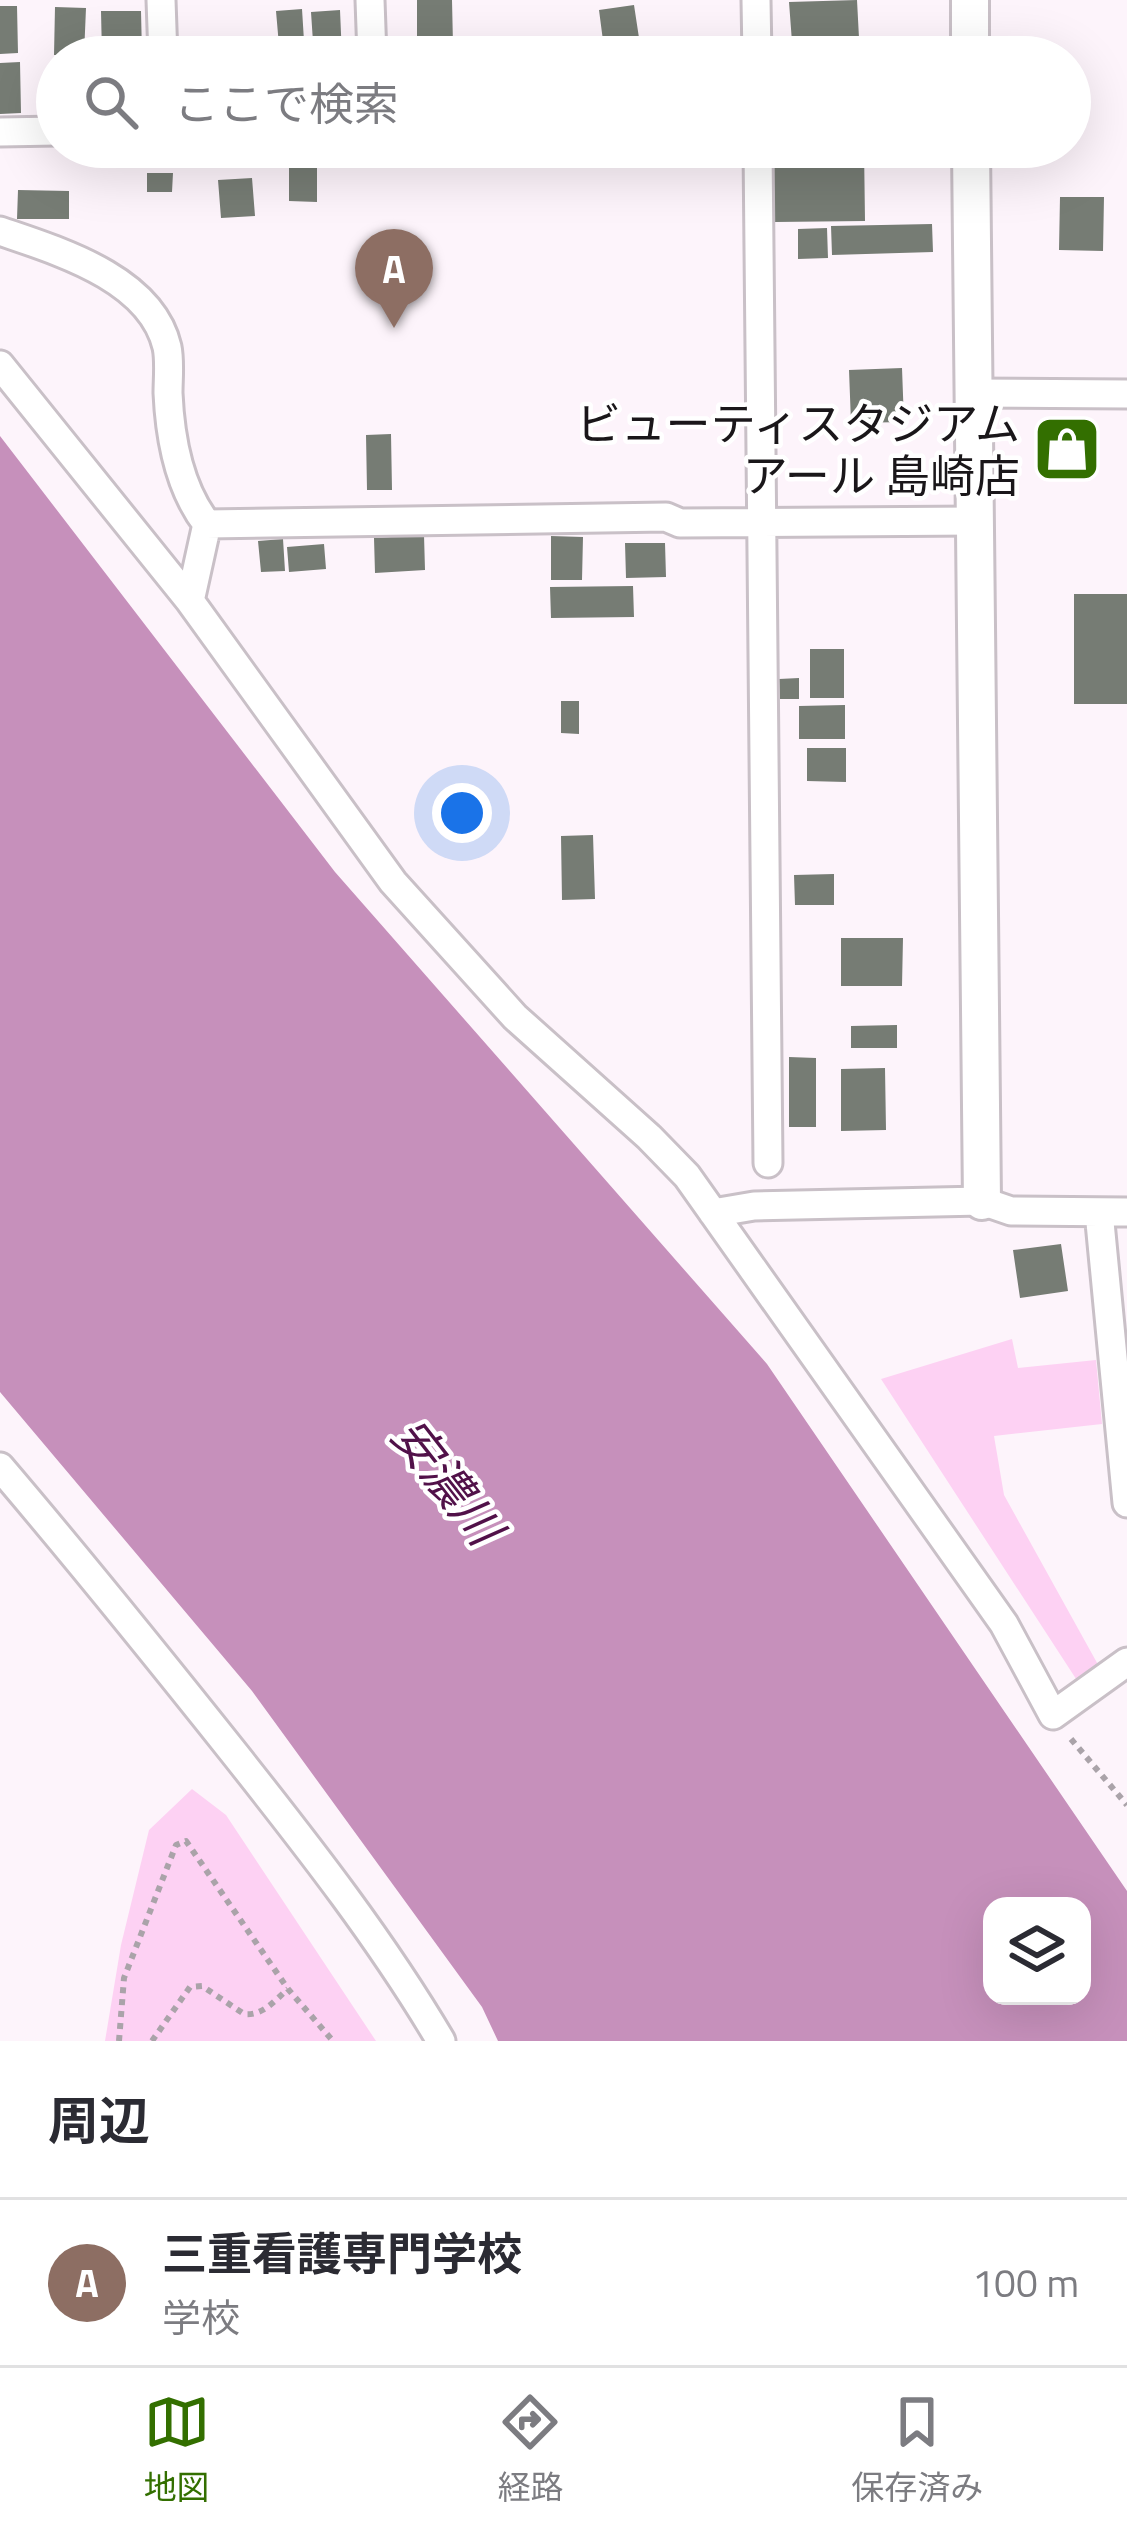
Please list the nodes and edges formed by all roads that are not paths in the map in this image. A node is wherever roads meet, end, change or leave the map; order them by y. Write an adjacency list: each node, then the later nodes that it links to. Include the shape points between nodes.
1 (161, 0): 5 (street)
2 (370, 0): 6 (street)
3 (755, 0): 7 (street)
4 (970, 0): 8 (street)
5 (162, 36)
6 (371, 36)
7 (756, 36)
8 (970, 36)
9 (36, 131): 10 (street)
10 (0, 132)
11 (758, 168): 19 (street)
12 (971, 168): 15 (street)
13 (0, 231): 18 (street, via 88,267 144,304 167,348 172,439 184,482)
14 (0, 365): 20 (street)
15 (974, 393): 16 (street); 17 (street)
16 (1127, 394)
17 (975, 520): 19 (street); 22 (street)
18 (208, 524): 19 (street, via 666,517); 20 (street)
19 (761, 524): 21 (street)
20 (190, 601): 24 (street, via 393,882 514,1017 650,1137)
21 (768, 1163)
22 (982, 1202): 23 (street); 24 (street)
23 (1113, 1212): 26 (street)
24 (713, 1213): 27 (street, via 1004,1624 1053,1715)
25 (0, 1467): 28 (street, via 278,1810 398,1969)
26 (1127, 1503)
27 (1127, 1662)
28 (441, 2041)

